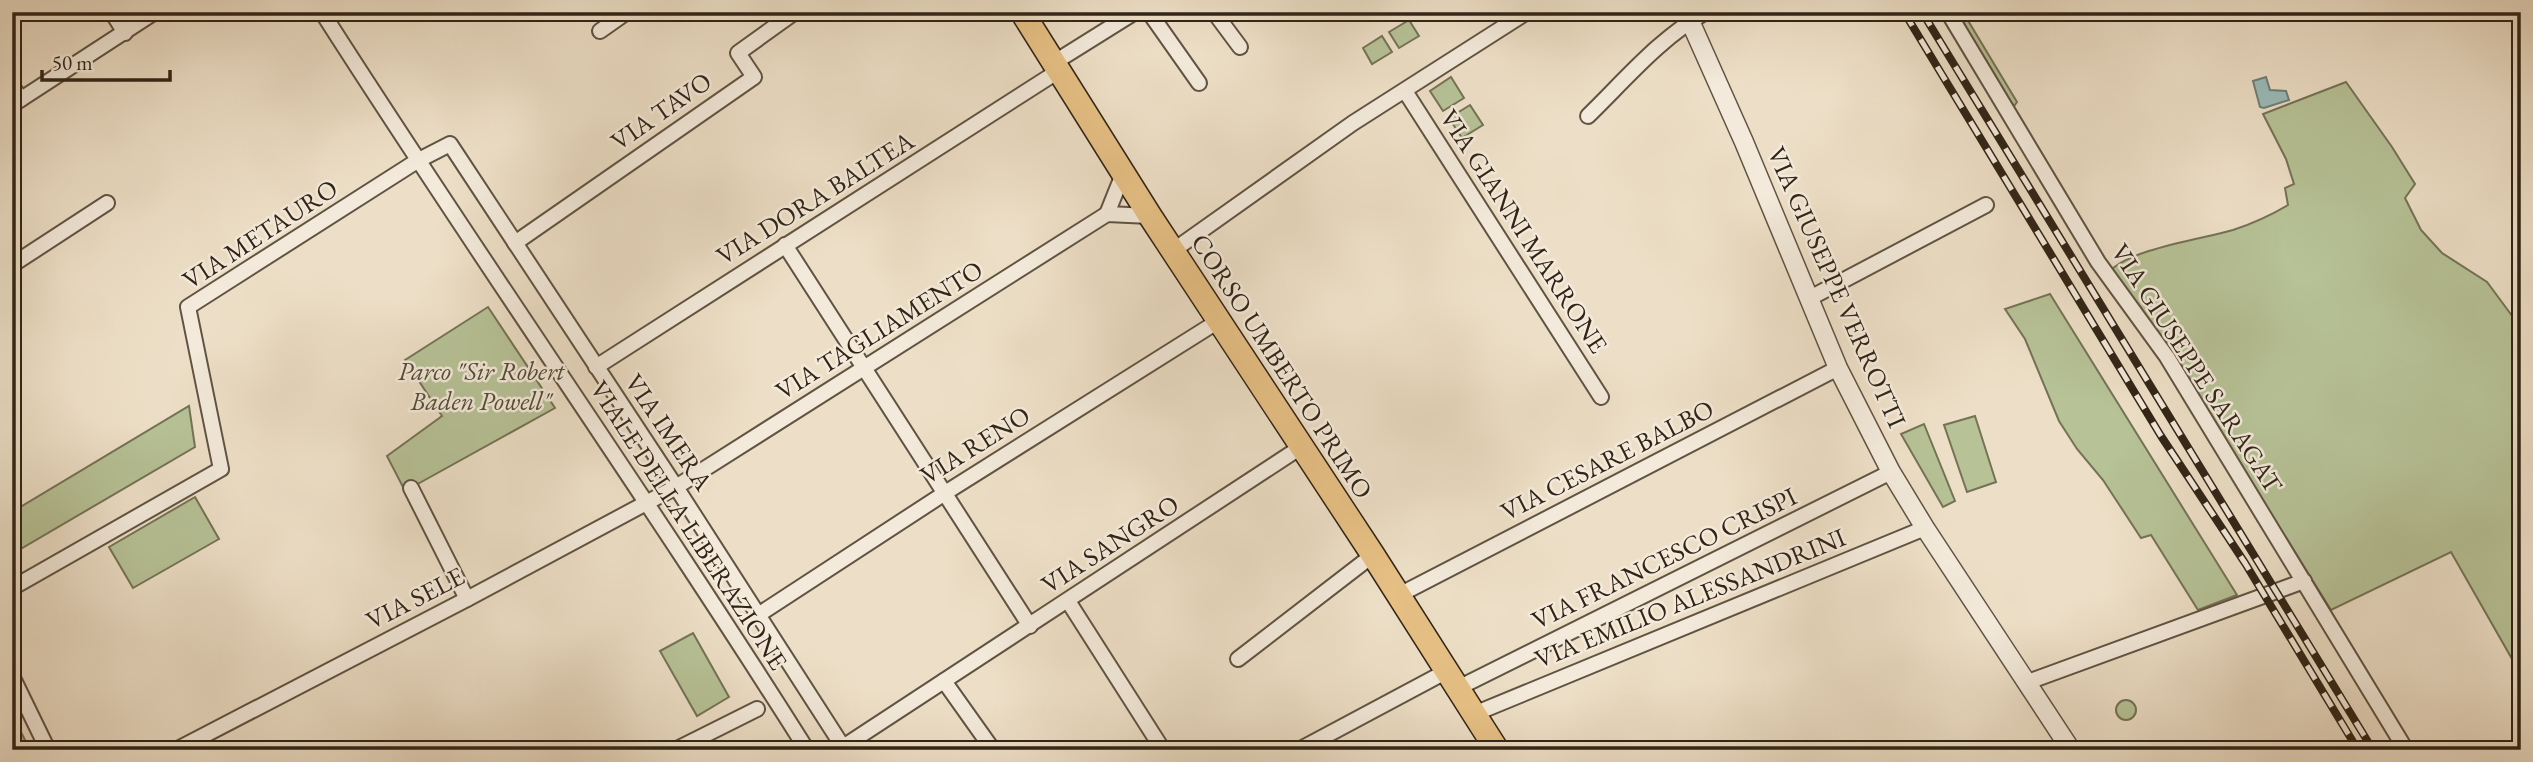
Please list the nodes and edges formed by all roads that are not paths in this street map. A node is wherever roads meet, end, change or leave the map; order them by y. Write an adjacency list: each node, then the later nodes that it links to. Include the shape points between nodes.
1 (112, 12): 14 (street)
2 (155, 12): 14 (street)
3 (322, 12): 23 (street, VIALE DELLA LIBERAZIONE)
4 (627, 12): 13 (street)
5 (795, 12): 29 (street, VIA TAVO, via 738,53 754,77)
6 (1022, 12): 16 (main road, CORSO UMBERTO PRIMO)
7 (1135, 12): 16 (street, VIA DORA BALTEA)
8 (1149, 12): 17 (street)
9 (1214, 12): 15 (street)
10 (1527, 12): 19 (street)
11 (1948, 12): 47 (street, VIA GIUSEPPE SARAGAT, via 2098,262 2167,357)
12 (1694, 15): 21 (street); 33 (street, VIA GIUSEPPE VERROTTI)
13 (600, 31)
14 (125, 33): 20 (street)
15 (1240, 47)
16 (1057, 66): 24 (main road, CORSO UMBERTO PRIMO); 30 (street, VIA DORA BALTEA)
17 (1199, 83)
18 (12, 86): 20 (street)
19 (1405, 91): 31 (street, via 1307,154); 38 (street, VIA GIANNI MARRONE)
20 (17, 102)
21 (1588, 116)
22 (450, 144): 23 (street, VIA METAURO); 29 (street, VIA IMERA)
23 (417, 161): 44 (street, VIALE DELLA LIBERAZIONE); 48 (street, VIA METAURO, via 188,307 221,469)
24 (1123, 174): 27 (street); 28 (main road, CORSO UMBERTO PRIMO)
25 (107, 203): 32 (street)
26 (1986, 205): 33 (street)
27 (1107, 214): 28 (street); 37 (street, VIA TAGLIAMENTO)
28 (1150, 216): 31 (main road, CORSO UMBERTO PRIMO)
29 (515, 243): 35 (street, VIA IMERA)
30 (785, 245): 35 (street, VIA DORA BALTEA); 37 (street)
31 (1174, 250): 34 (main road, CORSO UMBERTO PRIMO)
32 (12, 265)
33 (1810, 298): 36 (street, VIA GIUSEPPE VERROTTI)
34 (1220, 320): 39 (main road, CORSO UMBERTO PRIMO); 43 (street, VIA RENO)
35 (596, 367): 41 (street, VIA IMERA)
36 (1838, 368): 40 (street, VIA GIUSEPPE VERROTTI); 49 (street, VIA CESARE BALBO)
37 (865, 369): 41 (street, VIA TAGLIAMENTO); 43 (street)
38 (1601, 397)
39 (1301, 447): 46 (main road, CORSO UMBERTO PRIMO); 51 (street, VIA SANGRO)
40 (1891, 472): 45 (street, VIA GIUSEPPE VERROTTI); 56 (street, VIA FRANCESCO CRISPI)
41 (676, 487): 44 (street, VIA SELE); 52 (street, VIA IMERA)
42 (411, 488): 50 (street)
43 (945, 493): 52 (street, VIA RENO); 53 (street)
44 (647, 503): 50 (street, VIA SELE); 65 (street, VIALE DELLA LIBERAZIONE)
45 (1925, 528): 58 (street, VIA GIUSEPPE VERROTTI); 60 (street, VIA EMILIO ALESSANDRINI)
46 (1373, 555): 49 (main road, CORSO UMBERTO PRIMO); 54 (street)
47 (2304, 581): 58 (street); 71 (street, VIA GIUSEPPE SARAGAT)
48 (12, 588)
49 (1399, 595): 56 (main road, CORSO UMBERTO PRIMO)
50 (467, 599): 63 (street, VIA SELE)
51 (1068, 601): 53 (street, VIA SANGRO); 67 (street)
52 (758, 615): 61 (street, VIA IMERA)
53 (1030, 626): 57 (street, VIA SANGRO)
54 (1238, 659)
55 (12, 676): 62 (street)
56 (1452, 680): 60 (main road, CORSO UMBERTO PRIMO); 68 (street, VIA FRANCESCO CRISPI)
57 (944, 681): 61 (street, VIA SANGRO); 66 (street)
58 (2028, 682): 70 (street, VIA GIUSEPPE VERROTTI)
59 (757, 709): 64 (street)
60 (1474, 714): 69 (main road, CORSO UMBERTO PRIMO)
61 (844, 748)
62 (48, 750)
63 (176, 750)
64 (675, 750)
65 (807, 750)
66 (993, 750)
67 (1163, 750)
68 (1299, 750)
69 (1497, 750)
70 (2071, 750)
71 (2406, 750)

